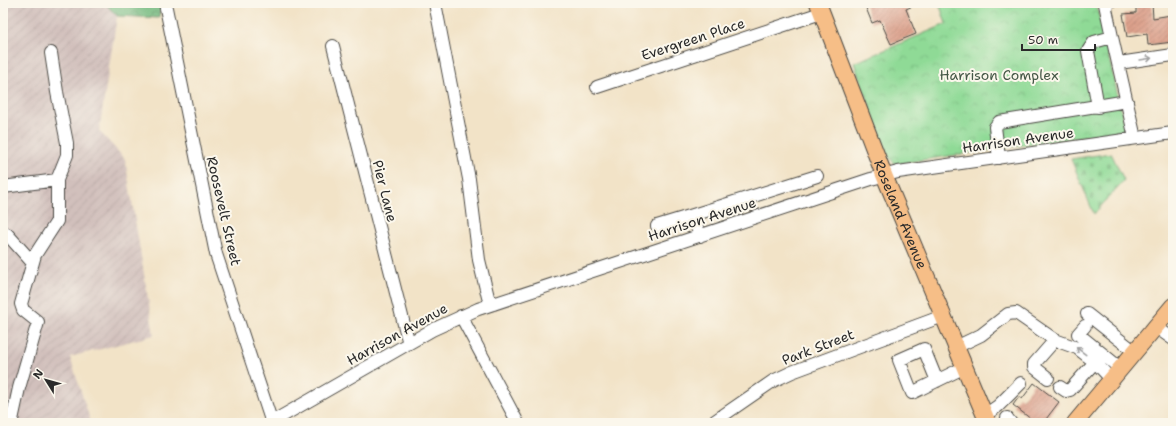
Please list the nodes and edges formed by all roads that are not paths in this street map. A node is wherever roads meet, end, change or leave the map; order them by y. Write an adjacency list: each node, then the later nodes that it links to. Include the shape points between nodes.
1 (165, 3): 46 (street, Roosevelt Street, via 216,254)
2 (434, 3): 25 (street, via 469,179 479,260 488,297)
3 (1109, 3): 5 (street, via 1106,4)
4 (819, 8): 10 (street, Evergreen Place); 16 (main road, Roseland Avenue)
5 (1112, 37): 9 (street); 12 (street, via 1094,42 1088,51)
6 (333, 46): 34 (street, Pier Lane)
7 (51, 53): 18 (street, via 67,143 67,155)
8 (1173, 55): 9 (street, one-way to 8)
9 (1119, 63): 11 (street)
10 (597, 87)
11 (1127, 101): 12 (street); 14 (street)
12 (1098, 106): 15 (street, via 999,122 995,127)
13 (1173, 132): 14 (street, Harrison Avenue)
14 (1135, 138): 15 (street, Harrison Avenue)
15 (999, 158): 16 (street, Harrison Avenue)
16 (884, 175): 23 (street, Harrison Avenue); 29 (main road, Roseland Avenue)
17 (816, 176): 20 (street)
18 (57, 180): 19 (street); 24 (street, via 57,221 34,254)
19 (3, 187)
20 (692, 215): 21 (street); 23 (street)
21 (657, 226)
22 (3, 232): 24 (street, via 8,234)
23 (700, 236): 25 (street, Harrison Avenue)
24 (32, 262): 44 (street, via 21,304 23,310 38,322)
25 (494, 304): 28 (street, Harrison Avenue)
26 (1173, 306): 31 (main road)
27 (1087, 314): 36 (street)
28 (461, 316): 34 (street, Harrison Avenue); 47 (street)
29 (943, 316): 35 (main road, Roseland Avenue); 48 (street, Park Street, via 792,372 773,381)
30 (1084, 326): 39 (street, via 1078,334)
31 (1156, 327): 32 (street); 36 (main road)
32 (1173, 339)
33 (1055, 340): 35 (street, via 1016,313 1008,314 981,334); 37 (street, one-way to 33, via 1077,348); 40 (street, via 1034,364 1034,367)
34 (408, 344): 46 (street, Harrison Avenue)
35 (956, 346): 38 (main road, Roseland Avenue)
36 (1135, 352): 39 (main road)
37 (1095, 362): 39 (street); 43 (street, via 1070,390 1066,391)
38 (965, 368): 41 (street); 45 (main road, Roseland Avenue)
39 (1116, 374): 49 (main road)
40 (1048, 378)
41 (937, 381)
42 (1021, 383): 45 (street)
43 (1060, 387)
44 (9, 419)
45 (987, 419)
46 (271, 423)
47 (518, 423)
48 (712, 423)
49 (1075, 423)

